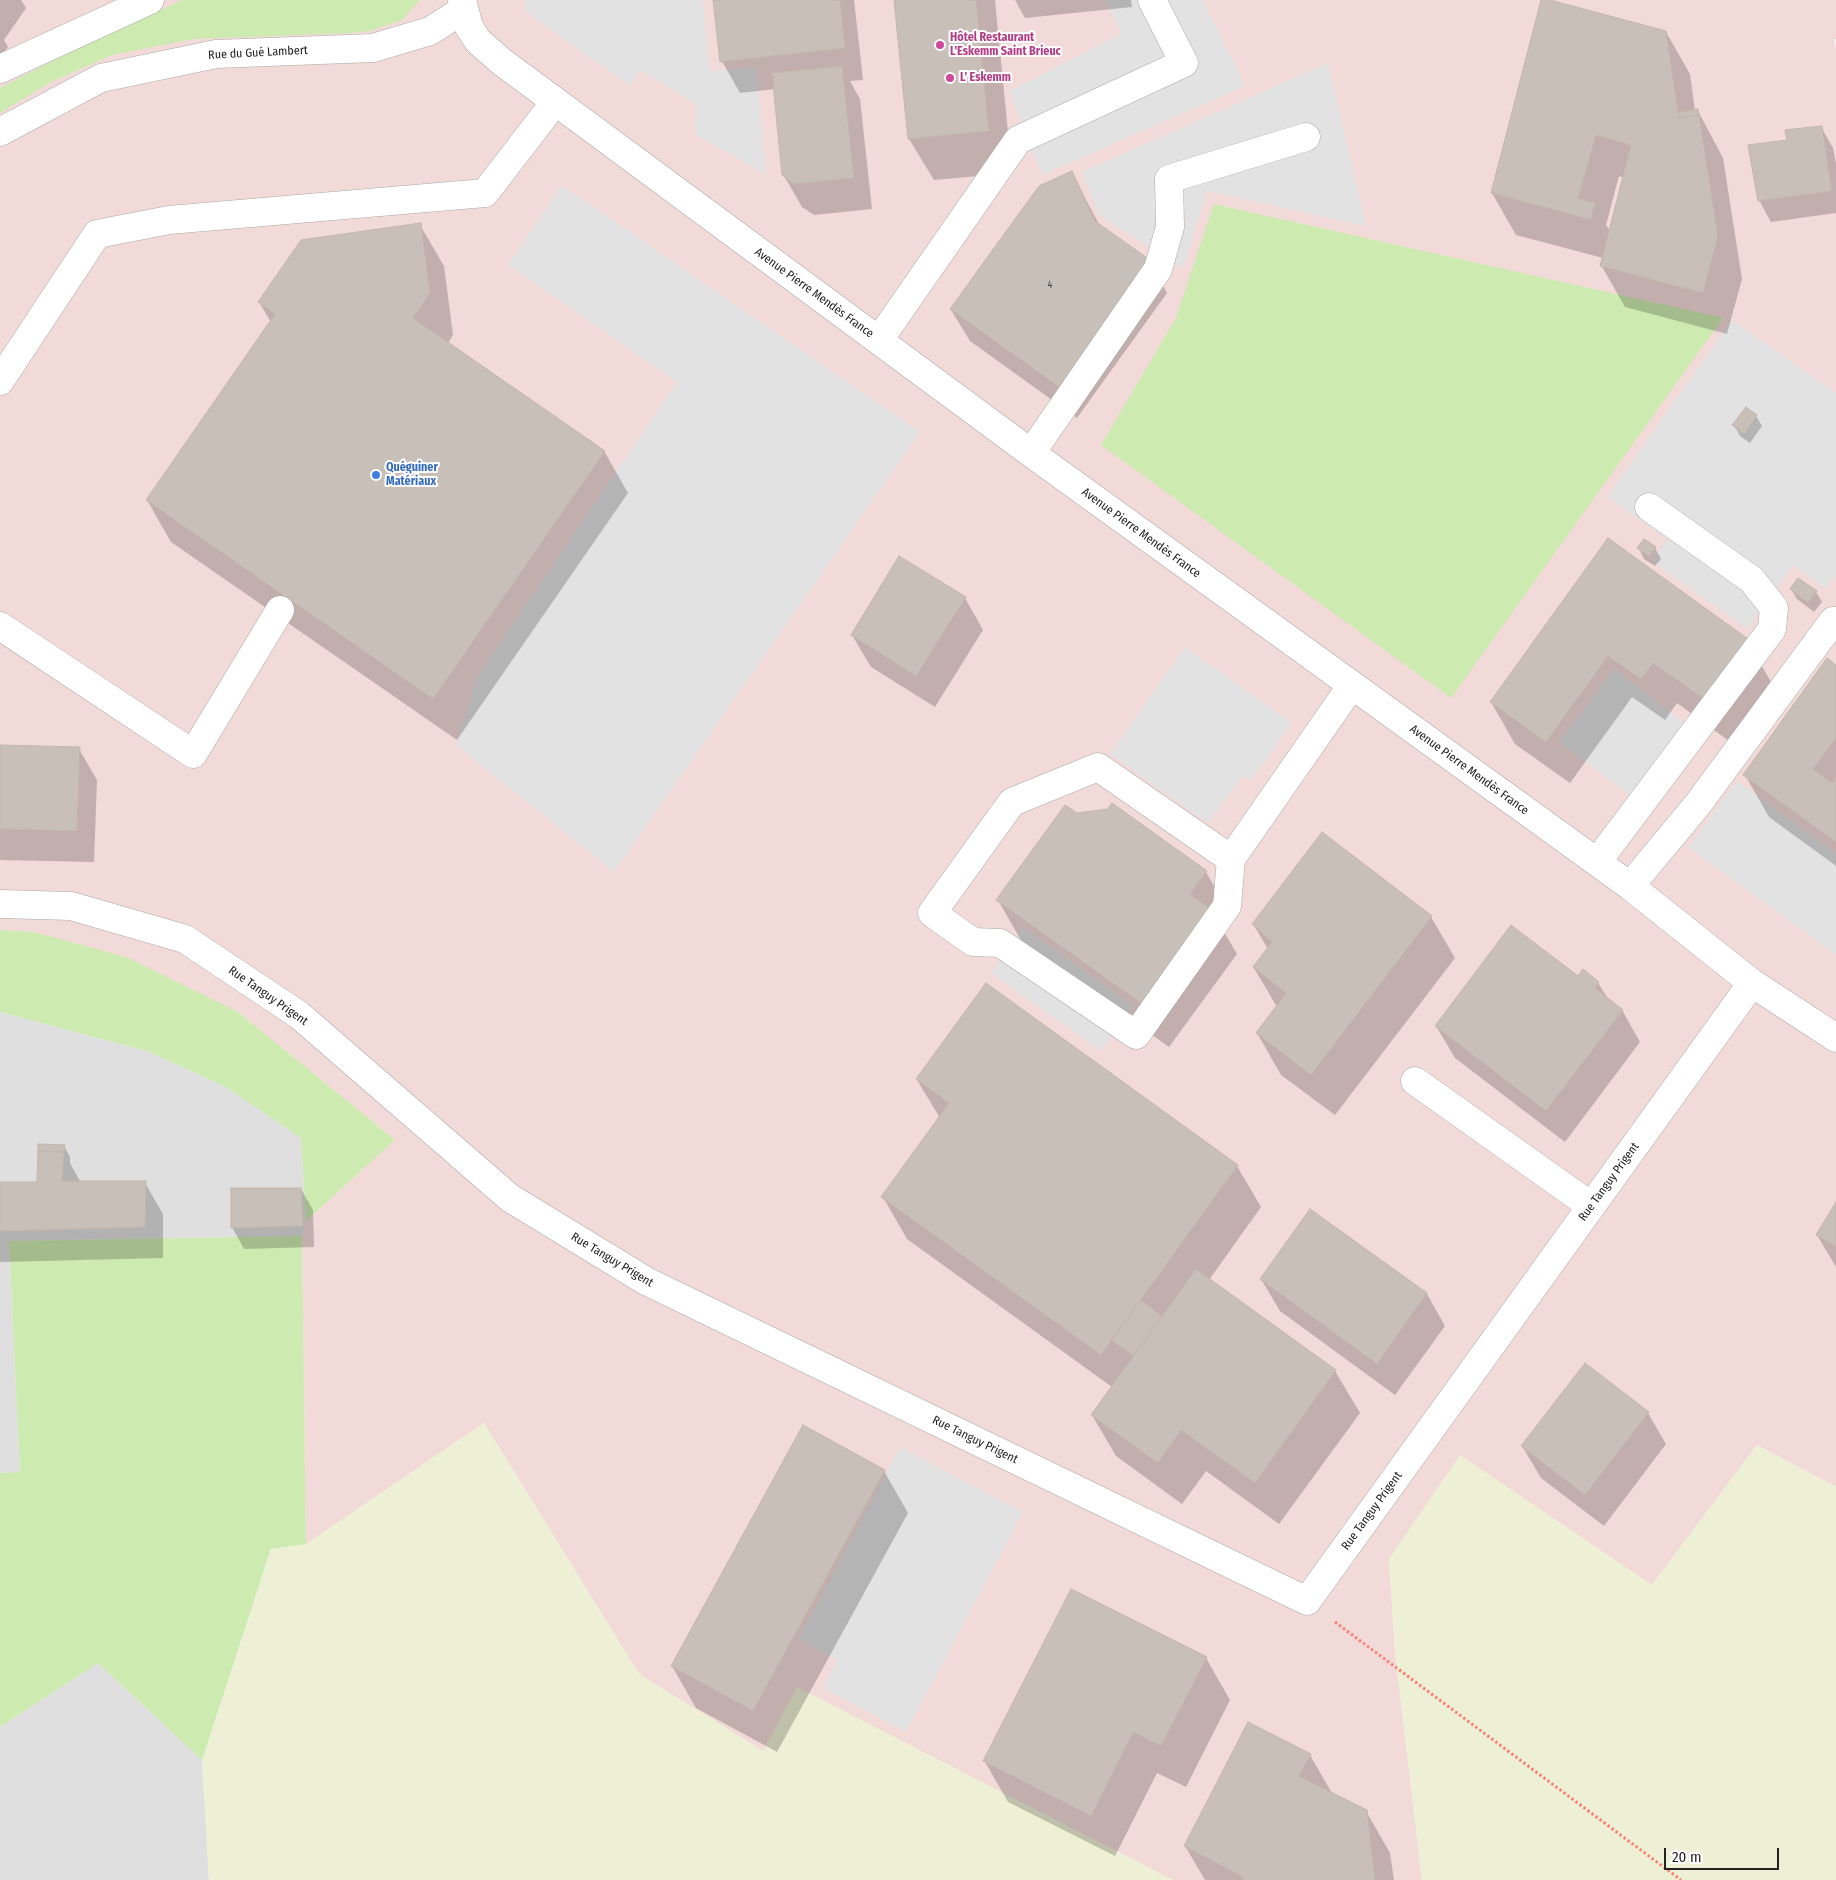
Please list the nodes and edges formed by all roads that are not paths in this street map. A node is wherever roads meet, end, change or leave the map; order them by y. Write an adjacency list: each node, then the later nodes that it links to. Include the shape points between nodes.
1 (150, 0): 4 (street)
2 (1152, 0): 8 (street, via 1184,63 1018,140)
3 (463, 5): 5 (street, Avenue Pierre Mendès France, via 478,41); 6 (street, Rue du Gué Lambert, via 430,31 373,48 216,54 101,78)
4 (0, 69)
5 (555, 102): 8 (street, Avenue Pierre Mendès France); 9 (street, via 485,193 169,220 97,234)
6 (0, 132)
7 (1306, 137): 10 (street, via 1169,179 1170,228 1158,269)
8 (879, 340): 10 (street, Avenue Pierre Mendès France)
9 (0, 381)
10 (1031, 453): 15 (street, Avenue Pierre Mendès France)
11 (1649, 507): 17 (street, via 1752,580 1774,608 1772,629)
12 (280, 610): 14 (street, via 193,754)
13 (1836, 621): 18 (street, via 1698,804)
14 (0, 626)
15 (1352, 685): 16 (street); 17 (street, Avenue Pierre Mendès France)
16 (1231, 859): 16 (street, via 1227,906 1136,1035 1000,943 974,942 932,913 1012,802 1098,767)
17 (1597, 862): 18 (street, Avenue Pierre Mendès France)
18 (1630, 886): 20 (street, Avenue Pierre Mendès France)
19 (0, 904): 23 (street, Rue Tanguy Prigent, via 71,906 185,939 299,1015 510,1198 646,1281 1307,1601)
20 (1752, 983): 21 (street, Avenue Pierre Mendès France); 23 (street, Rue Tanguy Prigent)
21 (1836, 1038)
22 (1415, 1081): 23 (street)
23 (1591, 1206)

